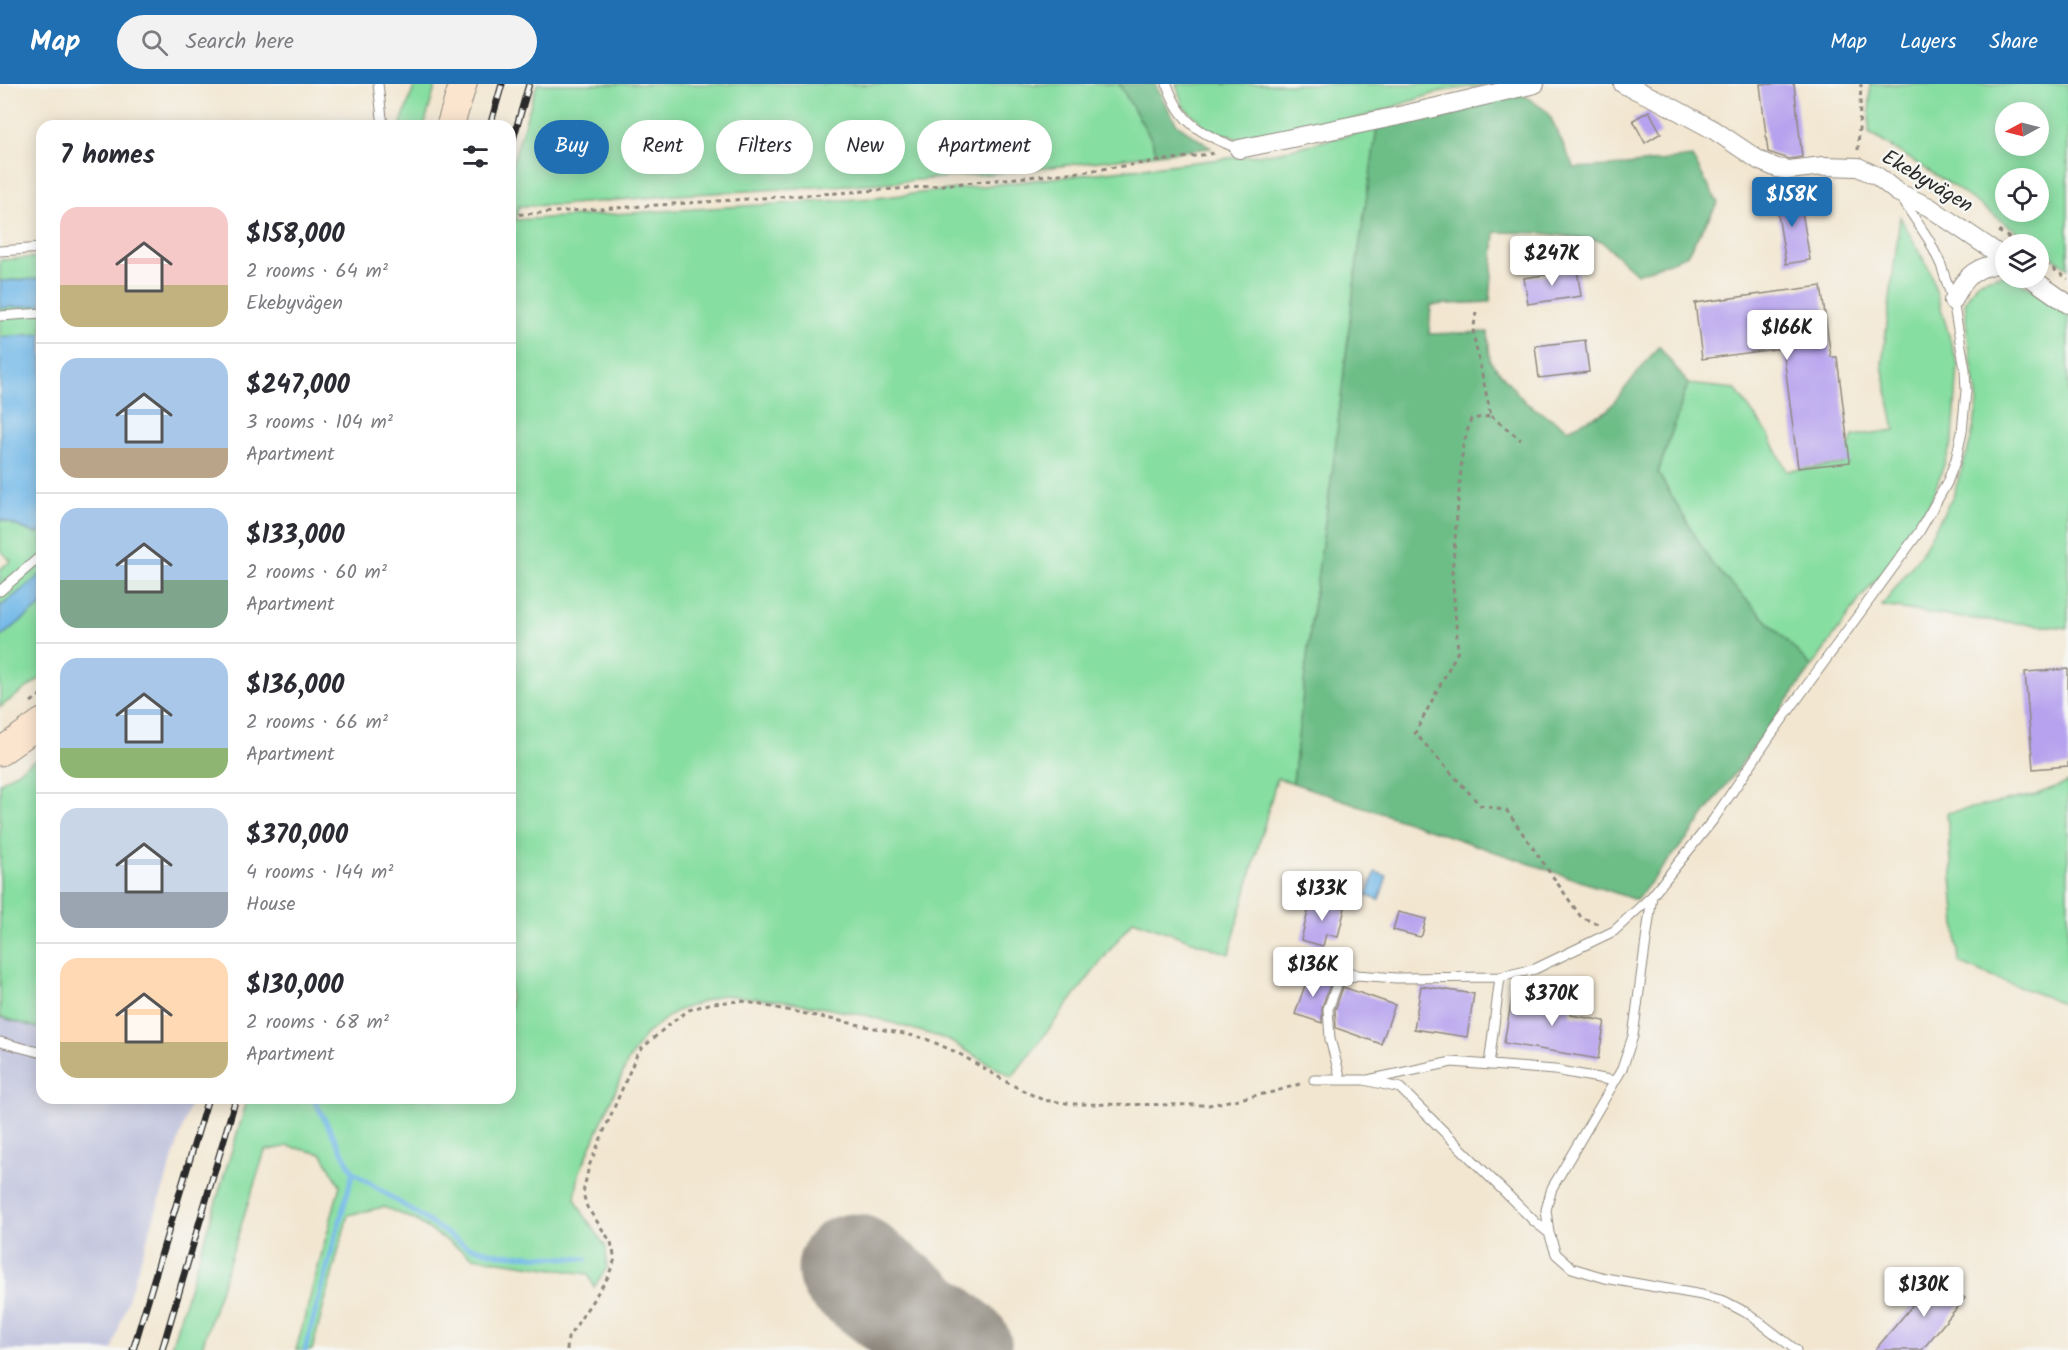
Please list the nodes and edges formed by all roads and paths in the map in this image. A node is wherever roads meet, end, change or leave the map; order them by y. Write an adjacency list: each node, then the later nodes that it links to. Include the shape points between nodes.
1 (378, 84): 7 (lane)
2 (462, 84): 8 (main road)
3 (1167, 84): 9 (lane, via 1173,102 1195,128)
4 (1535, 84): 9 (street)
5 (1623, 84): 10 (street, Ekebyvägen, via 1714,130 1777,168)
6 (1861, 84): 10 (path)
7 (382, 120)
8 (452, 120)
9 (1239, 150): 12 (path, via 1080,172 911,188)
10 (1858, 166): 11 (street, Ekebyvägen)
11 (1897, 192): 15 (street, Ekebyvägen, via 1929,207); 20 (lane, via 1933,249)
12 (516, 215)
13 (36, 248): 14 (lane)
14 (0, 251)
15 (1995, 253)
16 (1995, 264): 20 (street, via 1979,268 1968,277)
17 (2049, 266): 18 (path)
18 (2068, 279)
19 (2045, 288): 21 (street)
20 (1953, 301): 31 (lane, via 1966,390 1962,432 1947,483 1919,532 1713,820)
21 (2068, 304)
22 (1476, 312): 25 (path, via 1473,333)
23 (36, 314): 24 (lane)
24 (0, 316)
25 (1491, 416): 26 (path); 32 (path, via 1471,419 1463,446 1452,573 1458,651 1414,733 1480,805 1507,811 1581,917)
26 (1521, 440)
27 (36, 561): 28 (lane)
28 (0, 591)
29 (36, 726): 30 (main road)
30 (0, 752)
31 (1652, 896): 32 (lane); 42 (lane, via 1633,1036)
32 (1614, 931): 35 (lane, via 1535,969)
33 (1331, 964): 34 (lane)
34 (1357, 975): 35 (lane); 40 (lane, via 1338,982 1328,1009 1330,1039)
35 (1500, 977): 38 (lane)
36 (0, 1042): 37 (lane)
37 (36, 1051)
38 (1489, 1065): 41 (lane, via 1452,1062); 42 (lane, via 1555,1070)
39 (1314, 1080): 40 (lane); 44 (path, via 1209,1105 1074,1104 1042,1100 924,1038 742,1001 712,1003 689,1010 638,1052 588,1166 583,1193 587,1207 611,1242 615,1259 568,1338)
40 (1341, 1080): 41 (lane)
41 (1364, 1080): 43 (lane, via 1400,1088)
42 (1615, 1081): 43 (lane, via 1552,1188 1546,1210)
43 (1549, 1233): 45 (lane, via 1556,1254 1572,1268 1724,1301 1749,1314)
44 (567, 1350)
45 (1796, 1350)

